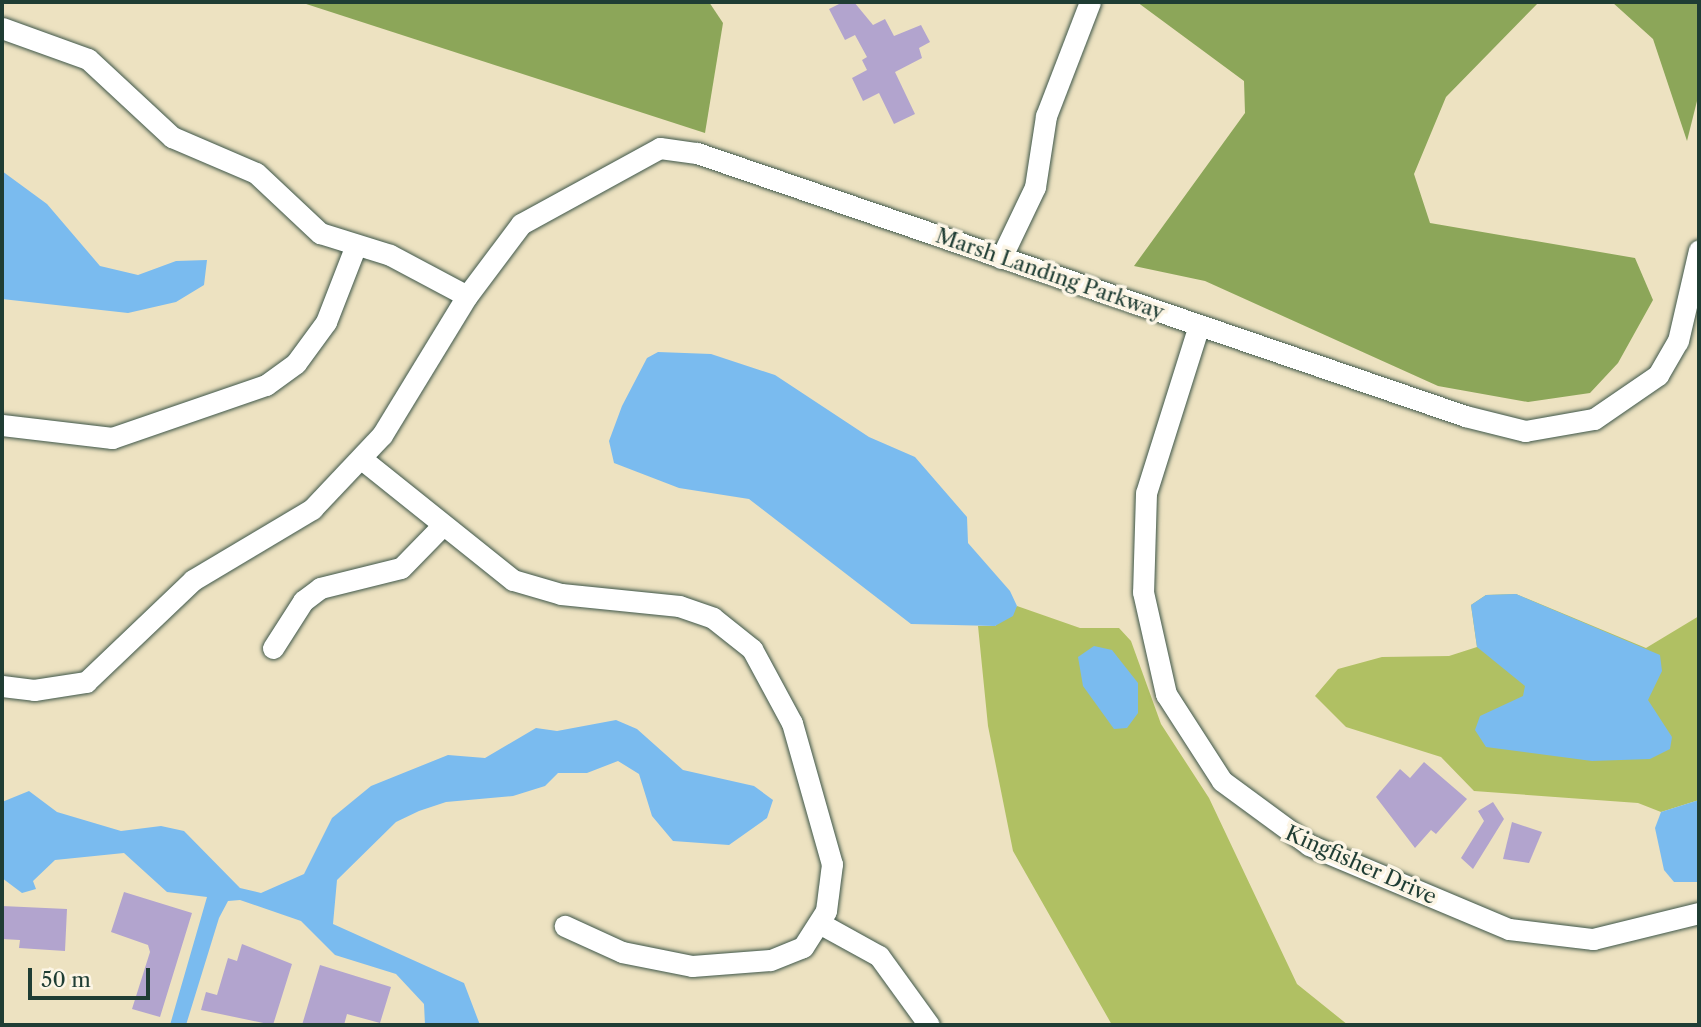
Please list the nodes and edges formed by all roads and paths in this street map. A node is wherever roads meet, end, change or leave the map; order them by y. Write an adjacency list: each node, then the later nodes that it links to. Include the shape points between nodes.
1 (1090, 2): 5 (street, via 1046,116 1035,187)
2 (2, 28): 3 (street, via 88,59 172,137 256,173 305,225)
3 (356, 245): 6 (street, via 420,268); 8 (street, via 326,322 296,363 266,385 112,438)
4 (1699, 250): 7 (street, Marsh Landing Parkway, via 1678,341 1658,375 1594,419 1548,431 1465,416)
5 (1001, 258): 6 (street, Marsh Landing Parkway, via 697,153 660,148 535,213); 7 (street, Marsh Landing Parkway)
6 (467, 296): 9 (street, Marsh Landing Parkway)
7 (1199, 325): 13 (street, Kingfisher Drive, via 1146,493 1143,592 1166,694 1222,781 1308,845 1509,929 1593,939)
8 (2, 425)
9 (363, 460): 10 (street); 12 (street, via 312,509 193,580 86,682 34,690)
10 (442, 526): 11 (street, via 401,568 320,588 303,601); 14 (street, via 483,562 530,587 679,606 713,618 752,649 792,723 829,843 832,882)
11 (273, 648)
12 (2, 686)
13 (1699, 913)
14 (821, 924): 15 (street, via 792,953 722,966 622,951); 16 (street, via 880,956)
15 (565, 926)
16 (929, 1025)

